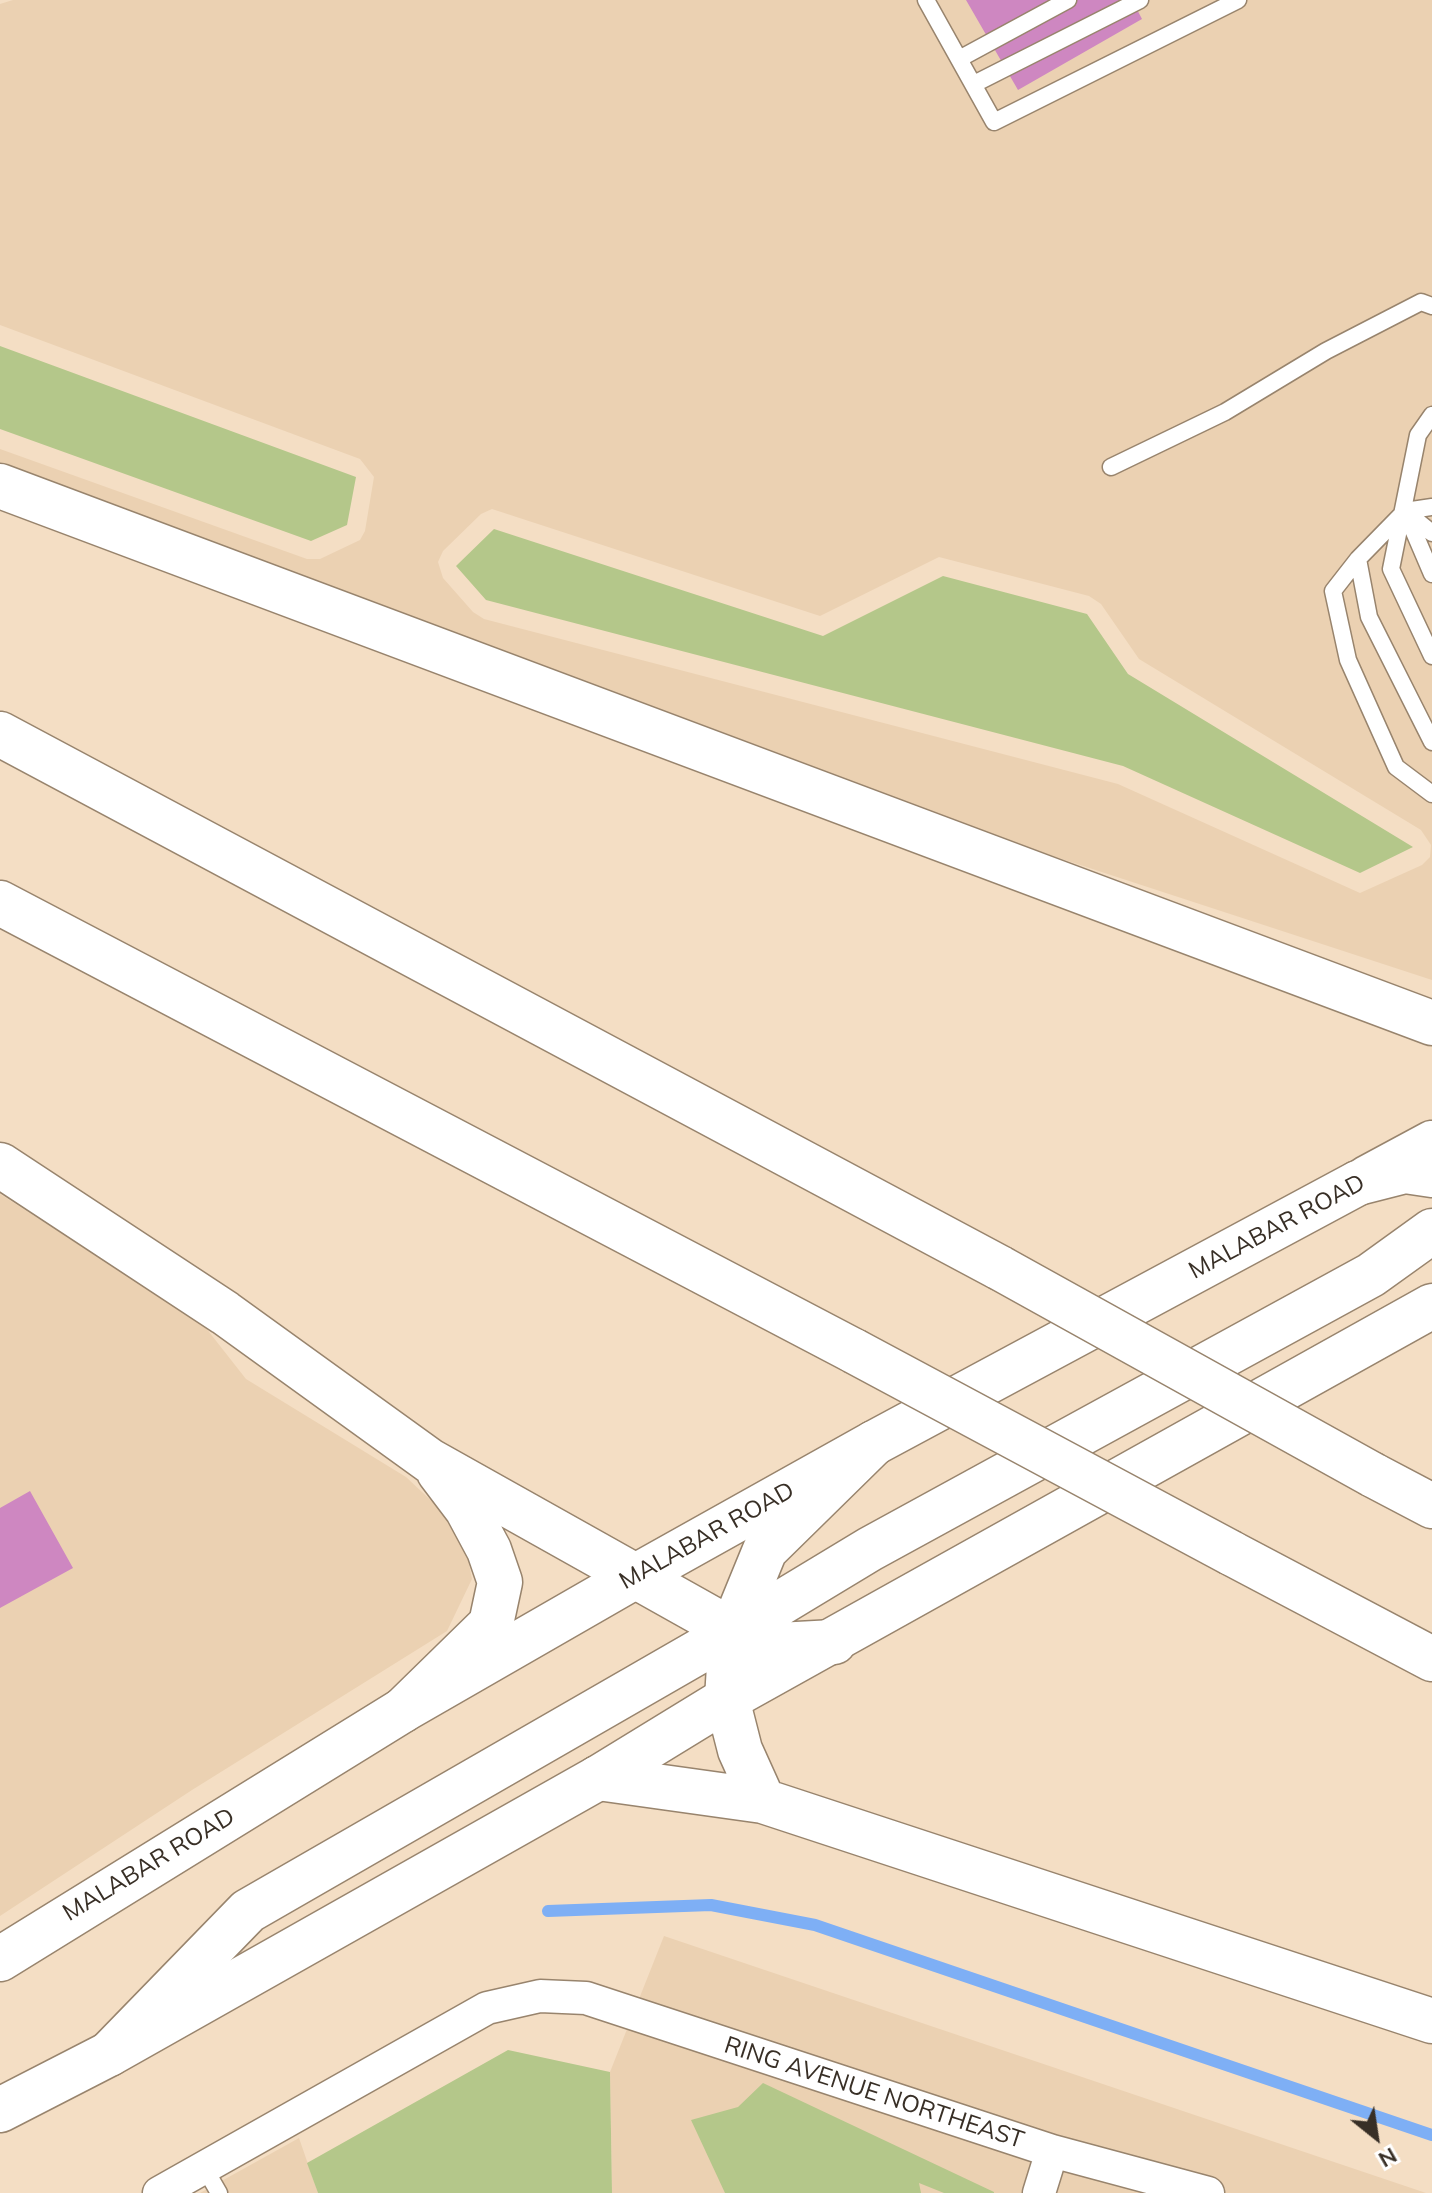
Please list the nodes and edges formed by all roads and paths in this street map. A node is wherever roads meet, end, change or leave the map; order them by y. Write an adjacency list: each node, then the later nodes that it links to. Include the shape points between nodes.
1 (926, 0): 5 (lane)
2 (1068, 0): 5 (lane)
3 (1140, 0): 6 (lane)
4 (1238, 0): 6 (lane, via 994,122)
5 (959, 59): 6 (lane)
6 (974, 84)
7 (1432, 306): 9 (lane, via 1421,302 1225,412)
8 (1432, 415): 12 (lane, via 1418,435)
9 (1111, 467)
10 (0, 486): 21 (main road)
11 (1432, 507): 12 (lane)
12 (1405, 511): 13 (lane); 14 (lane); 15 (lane); 16 (lane, via 1391,569)
13 (1432, 533)
14 (1358, 559): 18 (lane, via 1369,617); 19 (lane, via 1333,591 1348,660 1396,767)
15 (1432, 574)
16 (1432, 656)
17 (0, 734): 30 (main road, bridge, via 1000,1268)
18 (1432, 742)
19 (1432, 794)
20 (0, 903): 34 (main road, bridge)
21 (1432, 1023)
22 (1432, 1143): 25 (main road, MALABAR ROAD)
23 (0, 1165): 29 (main road, via 225,1313)
24 (1432, 1175): 25 (main road, via 1405,1171)
25 (1358, 1183): 28 (main road, MALABAR ROAD)
26 (1432, 1231): 32 (main road, via 1371,1275 870,1549)
27 (1432, 1306): 33 (main road)
28 (874, 1443): 31 (main road, MALABAR ROAD); 32 (main road, via 765,1550)
29 (430, 1461): 31 (main road); 36 (main road, via 467,1509 500,1582 491,1624)
30 (1432, 1506)
31 (636, 1576): 32 (main road); 36 (main road, MALABAR ROAD)
32 (731, 1633): 33 (main road, via 760,1646); 35 (main road); 41 (main road, via 248,1911)
33 (834, 1642): 35 (main road)
34 (1432, 1659)
35 (727, 1699): 37 (main road); 38 (main road, via 740,1750)
36 (403, 1710): 39 (main road, MALABAR ROAD)
37 (598, 1778): 38 (main road); 41 (main road)
38 (763, 1801): 40 (main road)
39 (0, 1959)
40 (1432, 2021)
41 (109, 2054): 42 (main road)
42 (0, 2110)
43 (1052, 2151): 44 (street, RING AVENUE NORTHEAST, via 586,1998 540,1996 487,2008); 46 (street); 47 (street, RING AVENUE NORTHEAST)
44 (212, 2180): 45 (street, RING AVENUE NORTHEAST)
45 (159, 2193)
46 (1039, 2193)
47 (1208, 2193)

